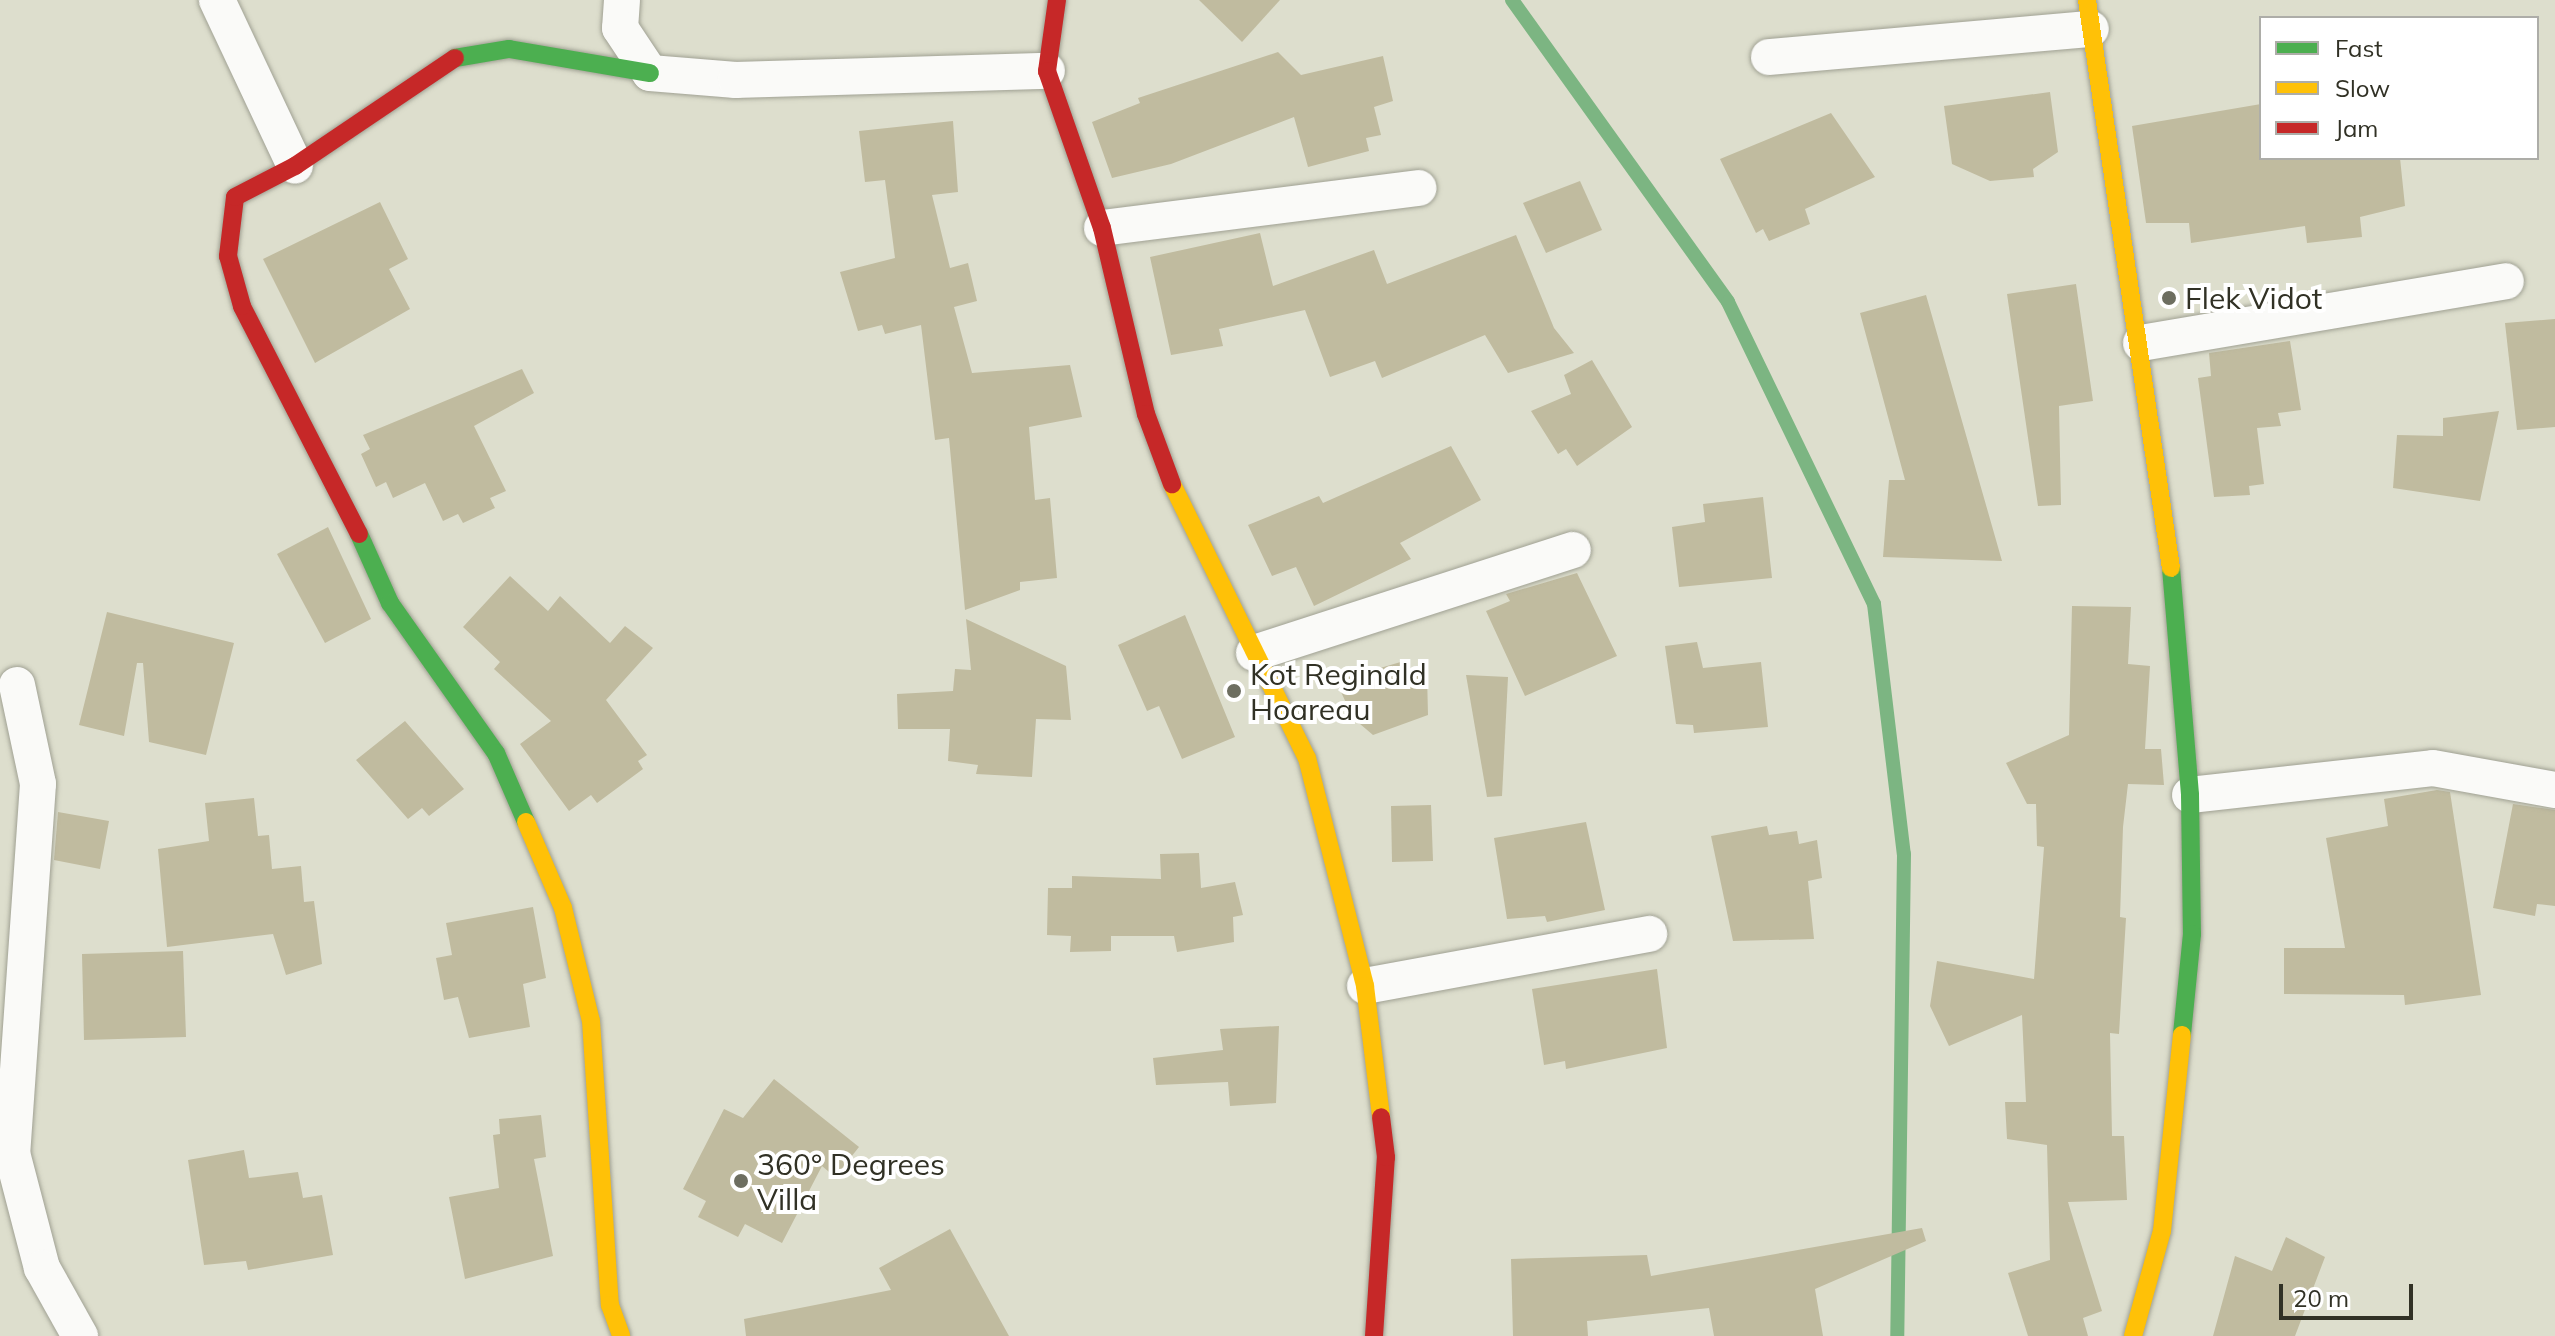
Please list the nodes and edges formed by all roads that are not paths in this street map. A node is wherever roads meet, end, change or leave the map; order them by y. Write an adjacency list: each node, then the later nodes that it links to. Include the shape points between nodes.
1 (217, 0): 8 (street)
2 (622, 0): 7 (street, via 620,28)
3 (1057, 0): 6 (street)
4 (2089, 14): 5 (street); 12 (street)
5 (1769, 57)
6 (1047, 71): 7 (street, via 736,80); 10 (street)
7 (650, 73): 8 (street, via 509,49 472,52 408,82)
8 (295, 166): 21 (street, via 235,197 228,256 242,306 327,462 390,603 496,753 563,908 591,1021 610,1305)
9 (1418, 188): 10 (street)
10 (1102, 228): 14 (street, via 1146,414 1184,515)
11 (2506, 281): 12 (street)
12 (2141, 343): 17 (street, via 2171,570)
13 (1573, 550): 14 (street)
14 (1254, 653): 19 (street, via 1307,758)
15 (17, 685): 20 (street, via 38,784 12,1153 42,1268)
16 (2555, 790): 17 (street, via 2433,768)
17 (2190, 795): 23 (street, via 2192,934 2162,1231)
18 (1649, 934): 19 (street)
19 (1365, 986): 22 (street, via 1386,1157)
20 (80, 1336)
21 (621, 1336)
22 (1374, 1336)
23 (2133, 1336)

